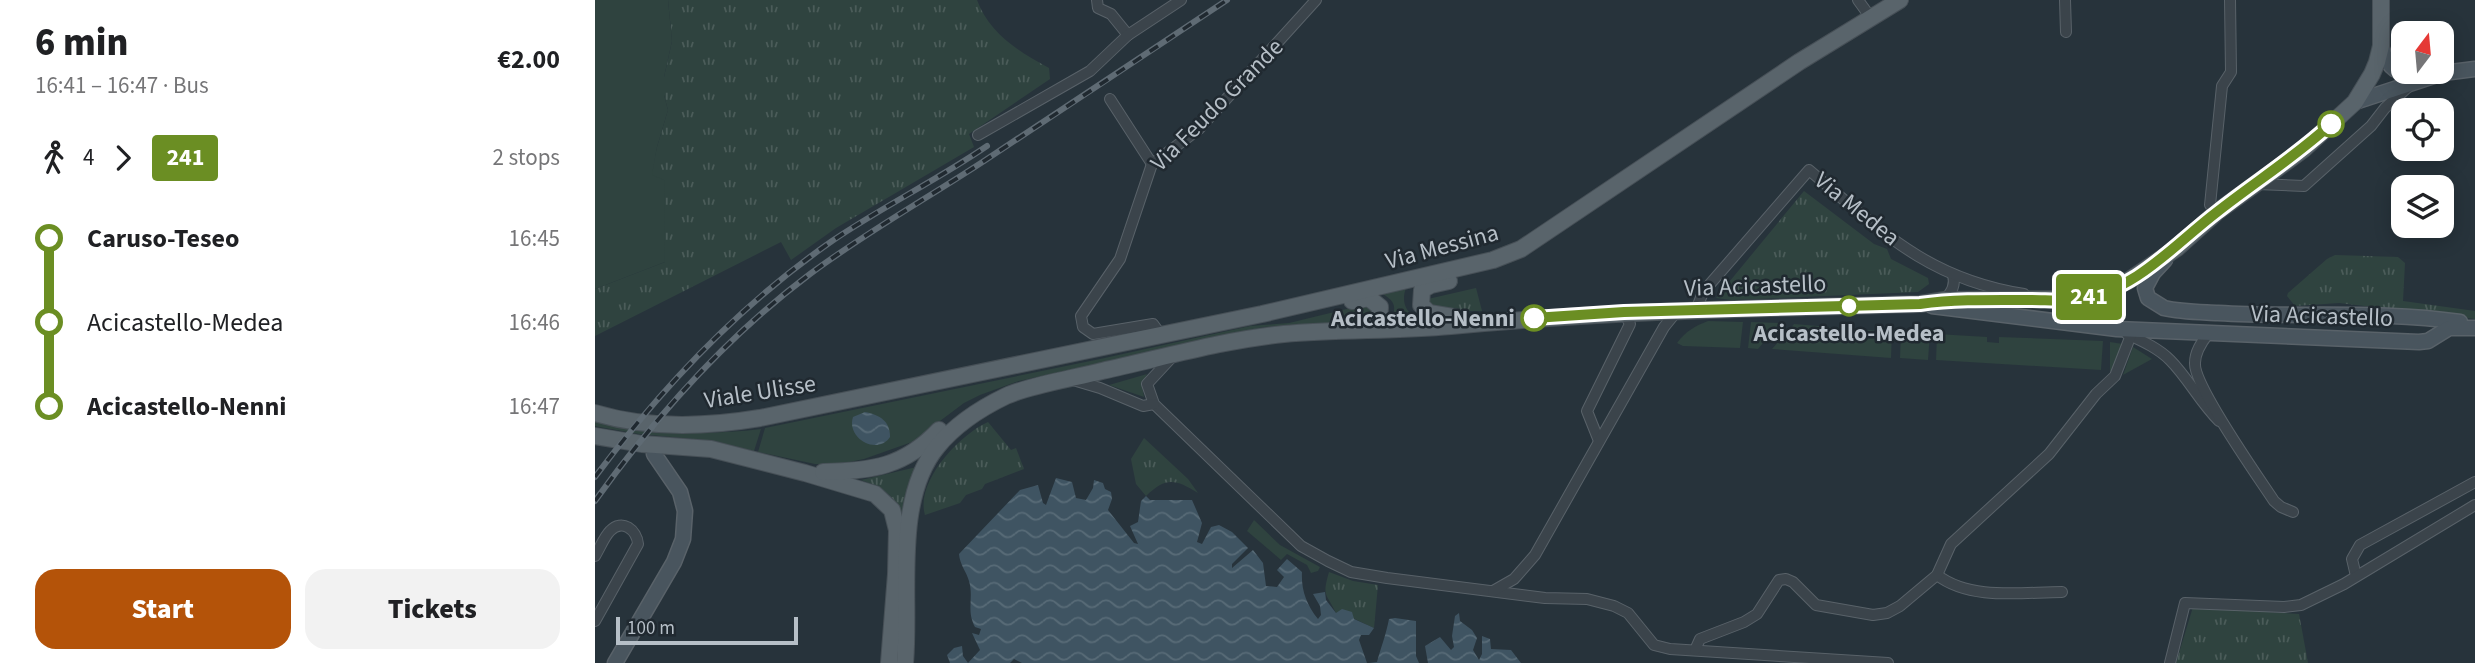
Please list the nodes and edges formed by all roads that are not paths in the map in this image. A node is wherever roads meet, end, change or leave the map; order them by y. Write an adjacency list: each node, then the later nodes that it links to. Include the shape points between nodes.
1 (1181, 0): 11 (street)
2 (1316, 0): 20 (street, Via Feudo Grande, via 1199,129)
3 (1858, 0): 9 (street)
4 (1900, 0): 9 (main road, Via Messina)
5 (2065, 0): 10 (street)
6 (2229, 0): 22 (street, via 2231,72 2222,86 2210,205)
7 (2381, 0): 12 (main road)
8 (1096, 2): 11 (street)
9 (1871, 18): 24 (main road, Via Messina, via 1521,249)
10 (2066, 32)
11 (1128, 35): 19 (street, via 1090,71)
12 (2381, 46): 13 (main road); 18 (main road, via 2372,74)
13 (2391, 67)
14 (2475, 69): 15 (main road)
15 (2454, 71)
16 (2410, 85): 18 (main road); 21 (street, via 2304,186)
17 (1111, 99): 20 (street)
18 (2355, 102): 21 (main road, via 2304,149)
19 (978, 135)
20 (1152, 164): 39 (street, Via Feudo Grande, via 1120,259 1083,309 1081,321 1093,334 1153,324)
21 (2256, 184): 22 (main road)
22 (2217, 212): 23 (main road)
23 (2176, 248): 27 (main road, via 2128,281 2080,299); 33 (main road, Via Acicastello, via 2147,283 2145,293 2171,310)
24 (1474, 265): 32 (main road, Via Messina); 34 (main road, via 1459,279 1422,290 1420,299 1429,313)
25 (1953, 275): 26 (street, via 1953,290); 27 (street, via 1997,289); 29 (street, Via Medea, via 1895,242 1809,170 1710,284)
26 (1945, 300): 27 (main road); 28 (main road)
27 (2064, 300)
28 (1920, 304): 29 (main road, Via Acicastello); 37 (main road, Via Acicastello)
29 (1696, 310): 30 (main road, Via Acicastello)
30 (1677, 311): 31 (main road, Via Acicastello); 49 (street)
31 (1624, 312): 34 (main road, Via Acicastello); 49 (street, via 1630,324 1587,411)
32 (1262, 314): 36 (main road, via 1290,317 1369,298 1380,310 1379,320); 39 (main road, Via Messina)
33 (2368, 316): 35 (main road, Via Acicastello, via 2418,317); 40 (main road, via 2426,324 2433,331)
34 (1482, 322): 36 (main road, Via Acicastello)
35 (2475, 327): 40 (main road, Via Acicastello, via 2449,328)
36 (1368, 330): 41 (main road, via 1253,338)
37 (2124, 332): 38 (main road, Via Acicastello); 47 (street, via 2169,359); 56 (street, via 2115,376 2049,454 1951,544)
38 (2208, 334): 40 (main road, Via Acicastello); 47 (street, via 2199,347 2195,369)
39 (1161, 335): 43 (main road, Via Messina)
40 (2428, 341)
41 (1173, 355): 42 (main road); 45 (street, via 1147,384)
42 (1070, 379): 44 (main road); 45 (street, via 1143,406)
43 (931, 384): 46 (main road, Viale Ulisse, via 724,424 641,422)
44 (1008, 394): 51 (main road, via 963,410 920,450 899,460 857,470); 64 (main road, via 965,420 922,471 911,507)
45 (1154, 404): 58 (street, via 1301,546 1319,556 1351,572)
46 (595, 413)
47 (2226, 428): 54 (street, via 2274,501)
48 (596, 436): 50 (main road, Viale Ulisse)
49 (1599, 441): 58 (street, via 1535,555 1514,579)
50 (648, 449): 51 (main road, Viale Ulisse, via 711,449); 62 (main road, via 680,492 685,511 683,539)
51 (805, 473): 63 (main road, Viale Ulisse, via 876,494 895,519)
52 (2475, 482): 57 (street, via 2360,545 2351,559)
53 (2475, 505): 57 (street)
54 (2293, 512)
55 (595, 556): 60 (street, via 619,525 637,536 638,544)
56 (1937, 575): 59 (street, via 1974,590 1996,593); 61 (street, via 1900,606 1873,615 1816,605 1793,582 1779,580 1756,614 1700,639)
57 (2356, 576): 66 (street, via 2301,605 2185,603)
58 (1492, 591): 61 (street, via 1587,599 1614,606 1628,613 1654,645)
59 (2062, 592)
60 (595, 621)
61 (1695, 650): 65 (street)
62 (615, 663)
63 (889, 663)
64 (905, 663)
65 (1888, 663)
66 (2170, 663)

